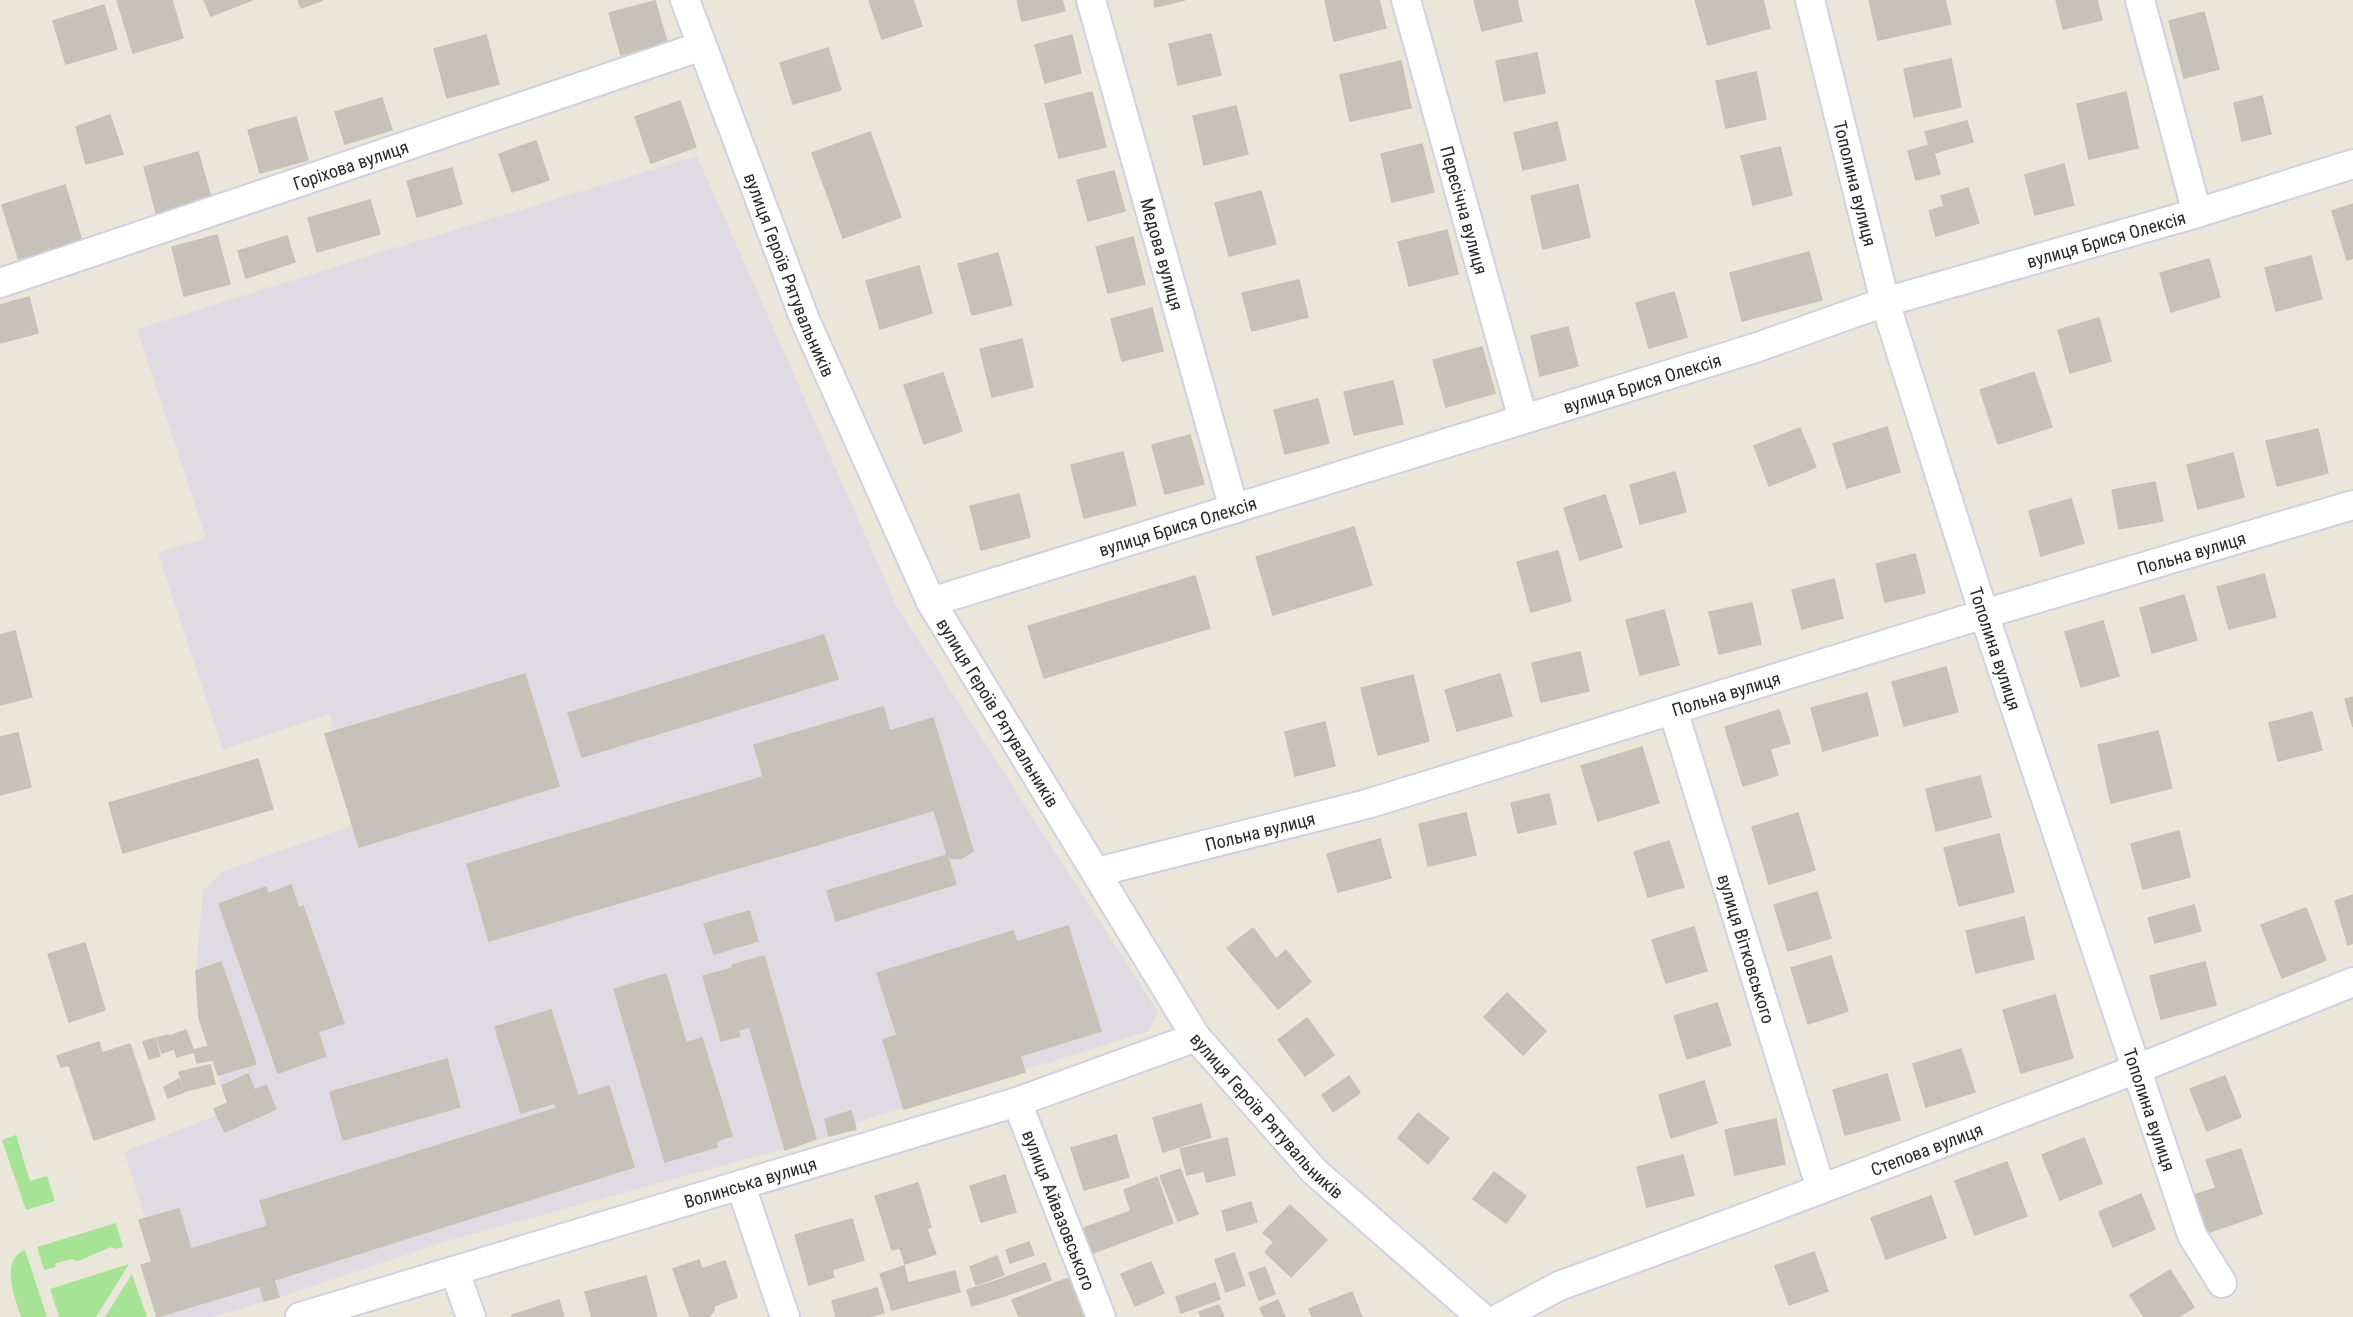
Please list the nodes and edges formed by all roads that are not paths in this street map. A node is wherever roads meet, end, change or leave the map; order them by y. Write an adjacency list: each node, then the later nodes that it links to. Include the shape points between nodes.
1 (685, 0): 6 (street, вулиця Героїв Рятувальників)
2 (1091, 0): 13 (street, Медова вулиця)
3 (1406, 0): 11 (street, Пересічна вулиця)
4 (1810, 0): 10 (street, Тополина вулиця)
5 (2139, 0): 8 (street)
6 (702, 46): 9 (street, Горіхова вулиця); 14 (street, вулиця Героїв Рятувальників, via 805,320)
7 (2353, 164): 8 (street, вулиця Брися Олексія)
8 (2197, 213): 10 (street, вулиця Брися Олексія)
9 (0, 283)
10 (1885, 302): 11 (street, вулиця Брися Олексія, via 1755,348); 15 (street, Тополина вулиця)
11 (1523, 419): 13 (street, вулиця Брися Олексія)
12 (2353, 505): 15 (street, Польна вулиця)
13 (1234, 509): 14 (street, вулиця Брися Олексія)
14 (931, 602): 17 (street, вулиця Героїв Рятувальників)
15 (1984, 614): 16 (street, Польна вулиця); 20 (street, Тополина вулиця)
16 (1673, 710): 17 (street, Польна вулиця, via 1367,804); 23 (street, вулиця Вітковського)
17 (1097, 872): 19 (street, вулиця Героїв Рятувальників)
18 (2353, 982): 20 (street, Степова вулиця)
19 (1196, 1037): 21 (street, Волинська вулиця); 30 (street, вулиця Героїв Рятувальників, via 1314,1171)
20 (2137, 1069): 23 (street, Степова вулиця); 25 (street, Тополина вулиця, via 2192,1235)
21 (1017, 1102): 22 (street, Волинська вулиця); 29 (street, вулиця Айвазовського)
22 (741, 1186): 24 (street, Волинська вулиця); 28 (street)
23 (1821, 1189): 31 (street, Степова вулиця, via 1559,1286)
24 (455, 1272): 26 (street, Волинська вулиця); 27 (street)
25 (2222, 1283)
26 (300, 1317)
27 (471, 1317)
28 (785, 1317)
29 (1101, 1317)
30 (1482, 1317)
31 (1501, 1317)

